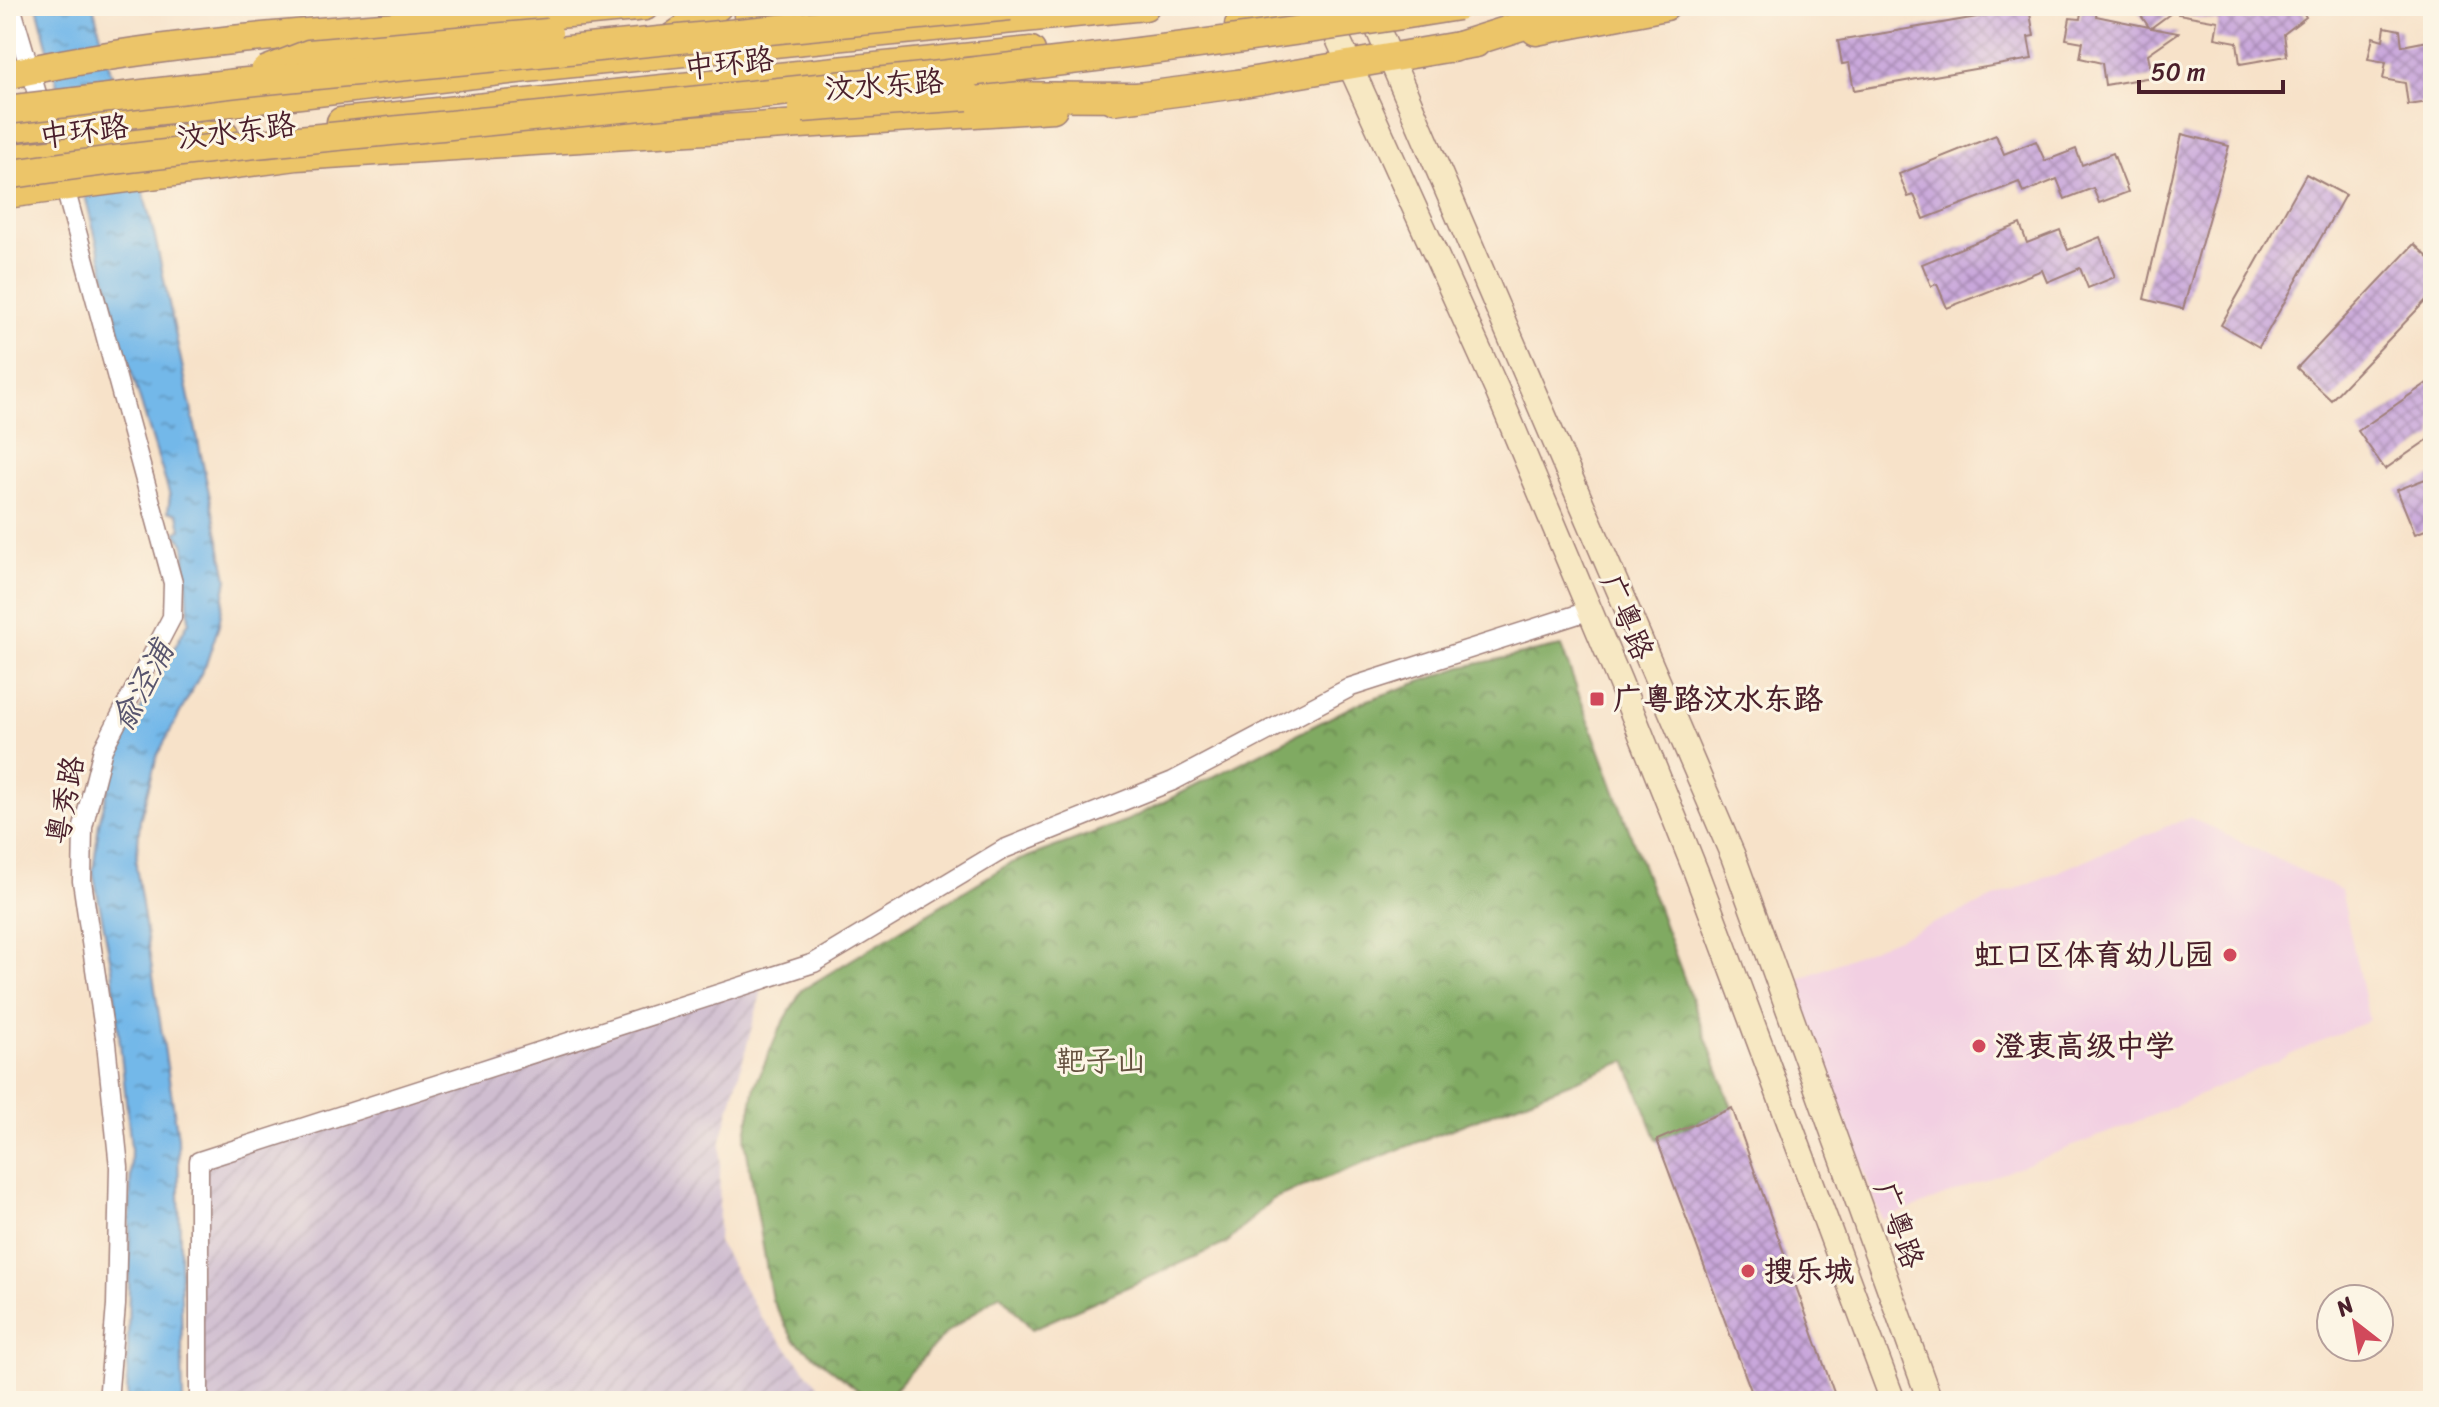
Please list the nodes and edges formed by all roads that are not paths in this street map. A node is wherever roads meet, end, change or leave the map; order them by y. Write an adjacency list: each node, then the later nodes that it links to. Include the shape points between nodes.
1 (11, 6): 19 (street, 粤秀路)
2 (645, 6): 12 (main road)
3 (718, 6): 14 (main road)
4 (796, 6): 20 (main road, bridge, via 748,15 309,54)
5 (1010, 6): 20 (main road, 中环路, bridge)
6 (1145, 6): 14 (main road, 汶水东路)
7 (1367, 6): 11 (main road, 汶水东路); 16 (main road, 广粤路)
8 (1458, 6): 30 (main road, 中环路, bridge, via 1092,59)
9 (1585, 6): 13 (main road)
10 (1666, 6): 13 (main road, 汶水东路)
11 (1324, 9): 15 (main road, 汶水东路, via 1125,40); 18 (main road, 广粤路)
12 (505, 19): 17 (main road); 19 (main road, via 225,42)
13 (1452, 48): 16 (main road, 汶水东路)
14 (644, 57): 17 (main road, 汶水东路)
15 (954, 59): 22 (main road, 汶水东路); 24 (main road)
16 (1391, 59): 18 (main road, 汶水东路); 38 (main road, 广粤路, via 1733,856)
17 (584, 62): 25 (main road, 汶水东路)
18 (1348, 65): 21 (main road, 汶水东路); 34 (main road, 广粤路, via 1497,390)
19 (28, 69): 25 (street, 粤秀路)
20 (237, 83): 23 (main road, 中环路, bridge)
21 (1136, 97): 24 (main road, 汶水东路); 30 (main road, bridge, via 967,96)
22 (496, 106): 27 (main road); 28 (main road, 汶水东路)
23 (6, 110)
24 (896, 118): 27 (main road, 汶水东路)
25 (56, 120): 26 (main road, 汶水东路); 28 (street, 粤秀路)
26 (6, 128)
27 (575, 139): 30 (main road, 汶水东路)
28 (65, 151): 29 (main road, 汶水东路); 32 (street, 粤秀路)
29 (6, 159)
30 (166, 165): 31 (main road, 中环路, bridge); 32 (main road, 汶水东路)
31 (6, 175)
32 (75, 186): 33 (main road, 汶水东路); 35 (street, 粤秀路, via 174,593 165,634 103,749 83,827 82,881 119,1167)
33 (6, 194)
34 (1588, 611): 36 (street, via 1351,687 1173,781 1004,849 814,963 199,1161); 37 (main road, 广粤路, via 1696,872)
35 (108, 1401)
36 (199, 1401)
37 (1893, 1401)
38 (1930, 1401)

